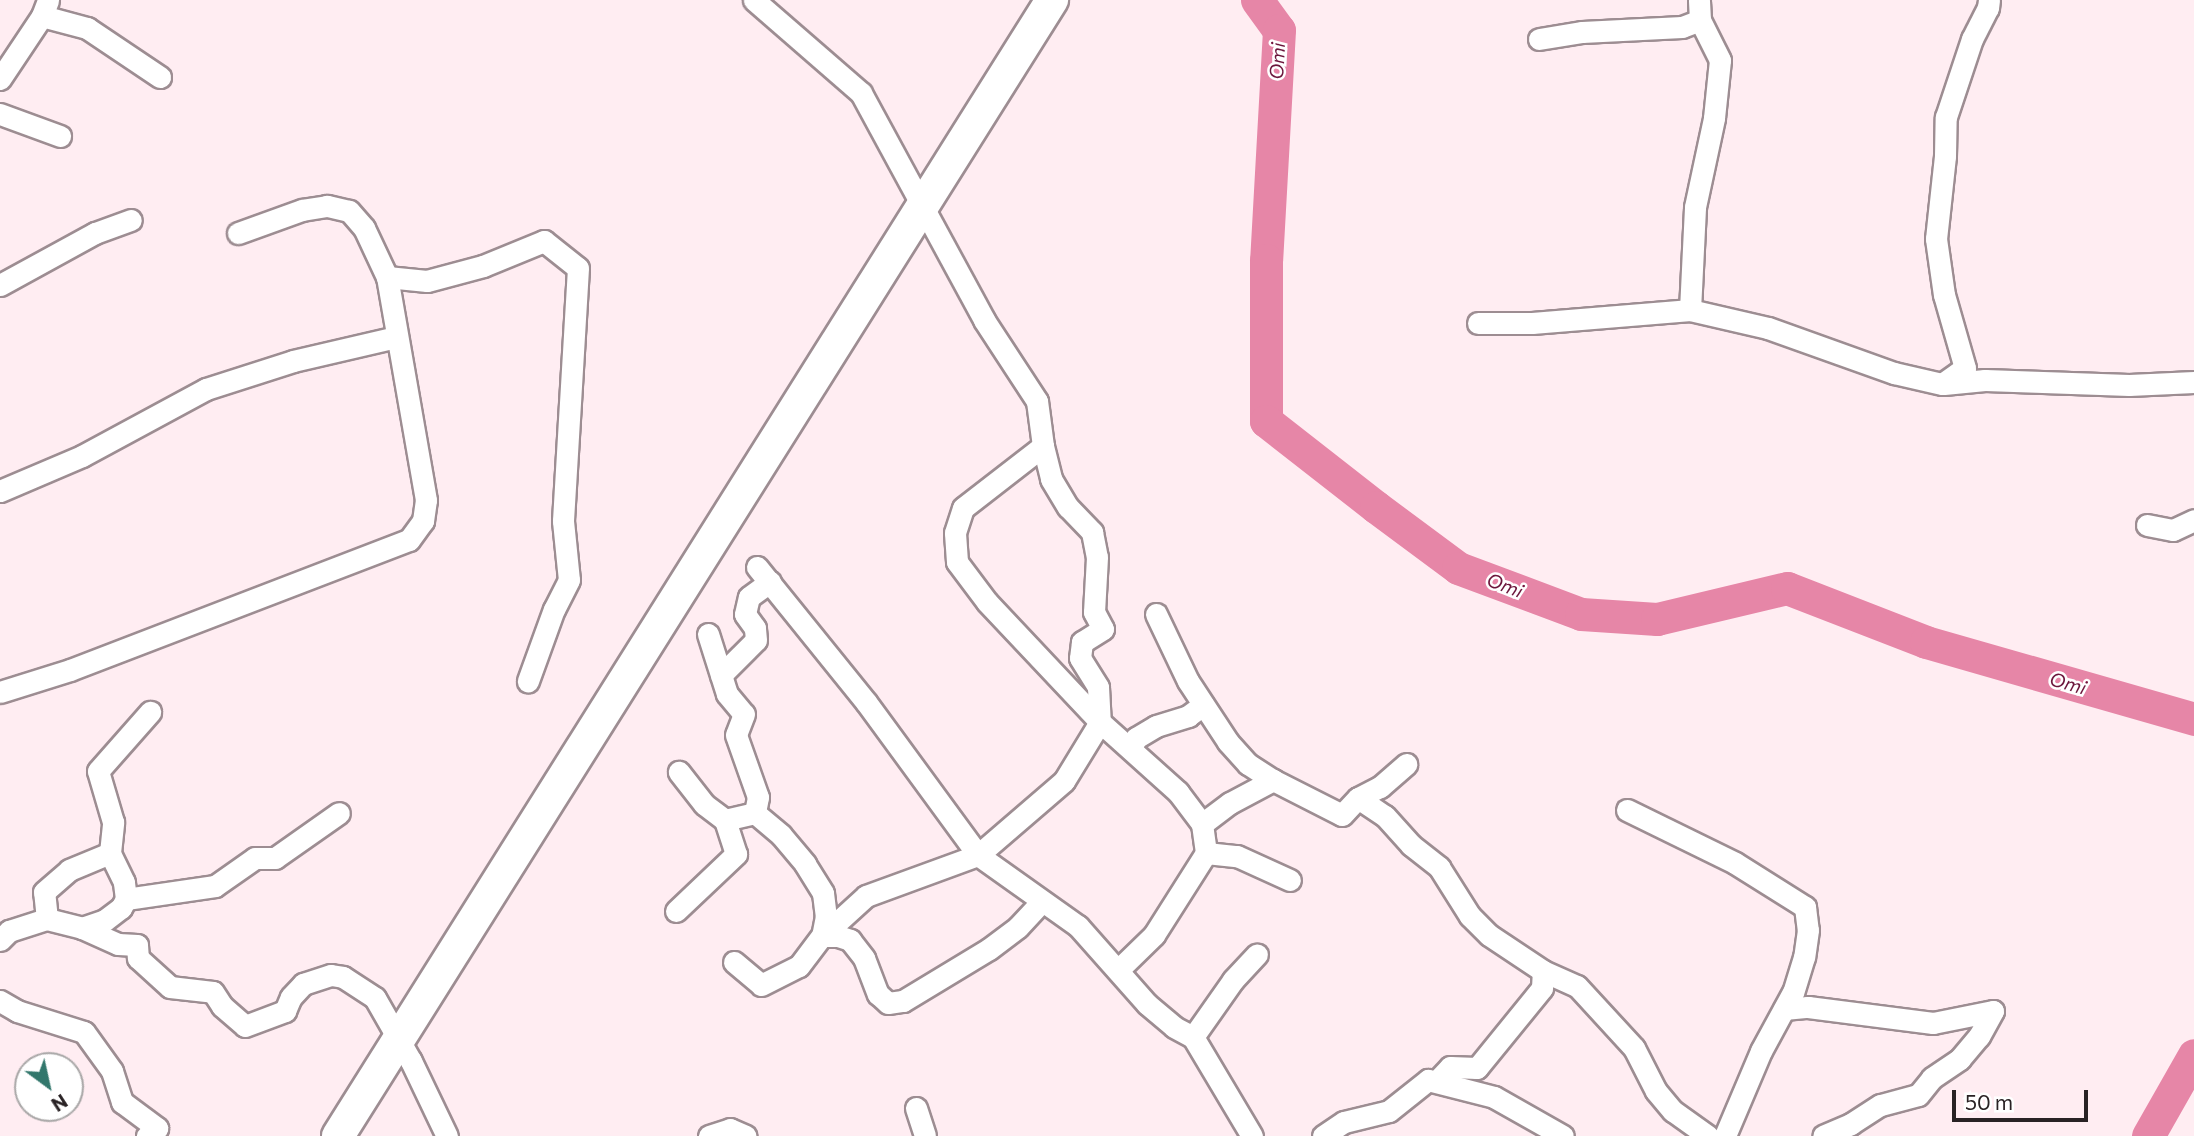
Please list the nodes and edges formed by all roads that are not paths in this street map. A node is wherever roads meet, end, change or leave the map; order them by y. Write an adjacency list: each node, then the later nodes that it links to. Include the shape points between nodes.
1 (754, 0): 20 (street, via 861,93 984,320 1037,401)
2 (1052, 0): 63 (highway)
3 (1989, 0): 19 (street, via 1946,117 1936,239 1944,295 1965,368)
4 (45, 8): 7 (street, via 87,28); 8 (street)
5 (1699, 10): 6 (street, via 1682,27); 15 (street, via 1720,60 1720,81 1695,207)
6 (1539, 39)
7 (160, 78)
8 (0, 79)
9 (0, 114): 10 (street)
10 (60, 136)
11 (131, 220): 14 (street, via 95,233)
12 (238, 233): 13 (street, via 327,205 349,211 364,228)
13 (387, 277): 17 (street); 27 (street, via 427,281 483,266 544,241 578,268 563,521 569,580)
14 (0, 285)
15 (1690, 310): 16 (street); 19 (street, via 1768,328 1894,373)
16 (1478, 323)
17 (396, 337): 21 (street, via 293,361 206,389 82,456); 28 (street, via 426,500 423,521 409,540 120,652)
18 (2194, 382): 19 (street, via 2129,385 1985,380)
19 (1942, 384)
20 (1043, 446): 31 (street, via 1051,479 1068,507 1092,532 1097,557 1094,612 1103,629 1083,642 1080,658 1098,687); 31 (street, via 963,508 955,533 957,562 987,602)
21 (0, 491)
22 (2194, 520): 23 (street, via 2173,530)
23 (2147, 525)
24 (1156, 614): 29 (street)
25 (708, 634): 26 (street)
26 (721, 675): 39 (street, via 727,694 744,714 736,735 758,797); 44 (street, via 756,640 755,628 745,614 749,597 764,575 866,702)
27 (528, 681)
28 (0, 692)
29 (1203, 705): 32 (street, via 1136,738); 35 (street, via 1248,764)
30 (150, 712): 42 (street, via 98,771 113,822)
31 (1100, 722): 32 (street); 44 (street, via 1064,781)
32 (1130, 749): 41 (street, via 1178,792)
33 (1406, 764): 36 (street, via 1380,787)
34 (679, 772): 40 (street, via 704,804)
35 (1273, 780): 36 (street, via 1342,815); 41 (street)
36 (1358, 798): 56 (street, via 1385,816 1439,867 1470,916 1489,935)
37 (1627, 810): 58 (street, via 1735,863 1805,906 1804,957)
38 (339, 813): 46 (street, via 275,858 255,858 215,886)
39 (755, 813): 40 (street); 51 (street, via 781,835 823,892)
40 (725, 821): 48 (street, via 736,854)
41 (1202, 824): 43 (street)
42 (110, 853): 46 (street, via 124,882); 49 (street, via 69,870 44,892)
43 (1206, 853): 45 (street, via 1237,856); 55 (street, via 1154,935)
44 (978, 855): 47 (street); 51 (street, via 866,896)
45 (1290, 880)
46 (125, 899): 50 (street, via 105,920)
47 (1042, 901): 51 (street, via 989,949 903,1001 888,1003 878,994 872,971 850,940); 55 (street, via 1078,926)
48 (676, 911)
49 (47, 919): 50 (street); 52 (street, via 9,931)
50 (82, 928): 64 (street, via 118,944 137,945 138,958 170,987 213,992 243,1025 285,1011 303,984 331,975 352,981 375,998)
51 (822, 936): 54 (street, via 800,966 761,985)
52 (0, 940)
53 (1257, 954): 59 (street)
54 (734, 962)
55 (1118, 970): 59 (street, via 1147,1004)
56 (1544, 971): 60 (street, via 1542,988 1477,1068 1450,1067); 71 (street, via 1577,986 1634,1048 1656,1091 1673,1111)
57 (0, 1000): 62 (street, via 17,1011 84,1032 112,1071 122,1102)
58 (1784, 1009): 72 (street); 73 (street, via 1808,1007 1933,1023 1993,1011 1960,1059 1932,1078 1918,1095 1880,1105)
59 (1193, 1037): 68 (street)
60 (1437, 1081): 69 (street, via 1428,1080 1390,1111 1344,1122); 70 (street, via 1494,1097)
61 (916, 1108): 67 (street)
62 (156, 1133)
63 (338, 1136)
64 (447, 1136)
65 (709, 1136): 66 (street, via 730,1129)
66 (746, 1136)
67 (925, 1136)
68 (1252, 1136)
69 (1323, 1136)
70 (1563, 1136)
71 (1707, 1136)
72 (1725, 1136)
73 (1823, 1136)

